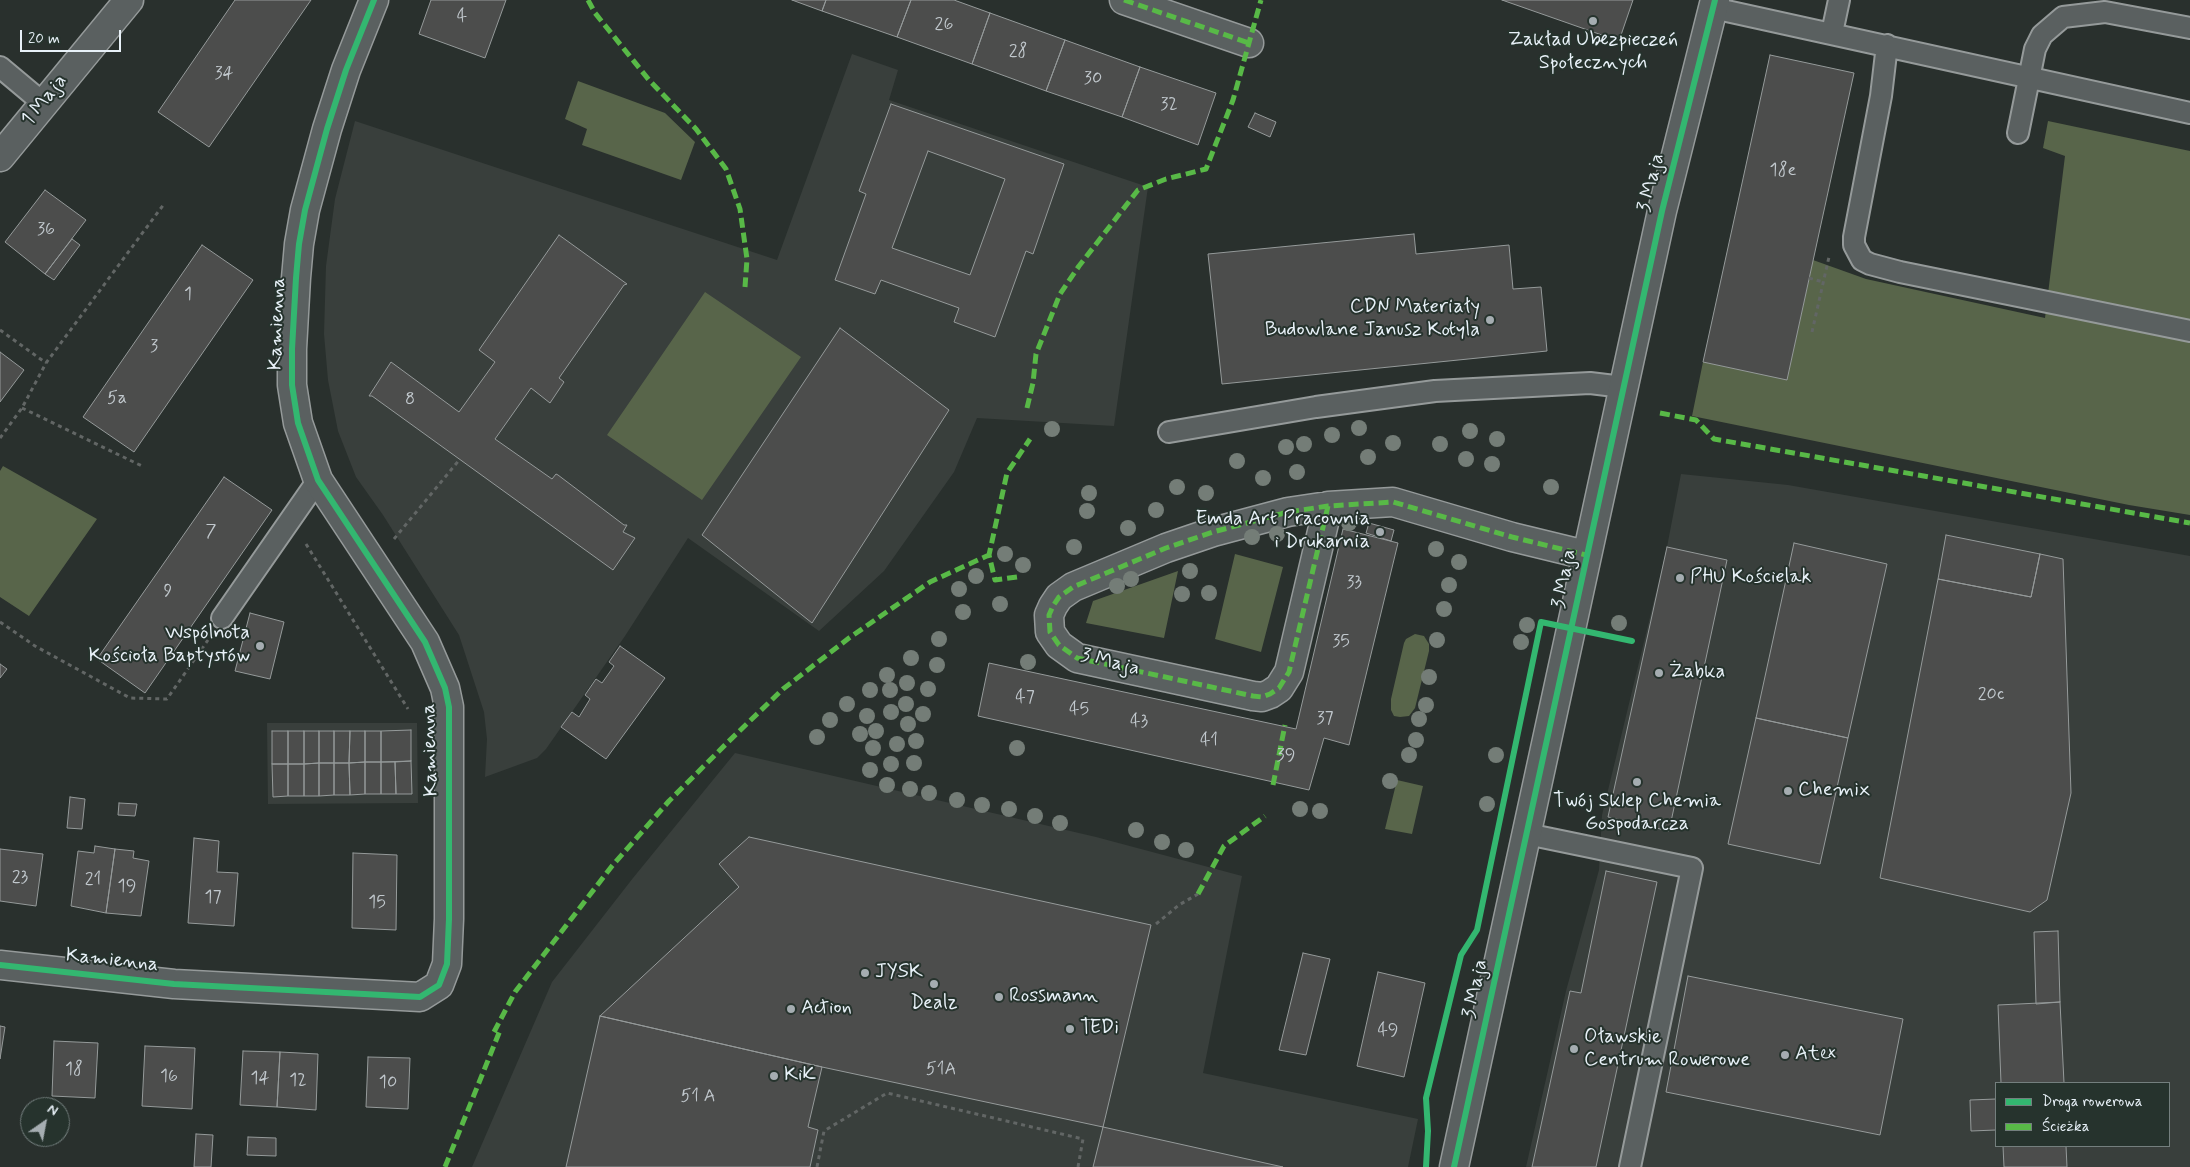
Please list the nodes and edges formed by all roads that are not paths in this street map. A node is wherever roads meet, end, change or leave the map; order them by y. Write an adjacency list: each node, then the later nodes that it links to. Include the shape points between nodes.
1 (129, 0): 12 (street, 1 Maja)
2 (374, 0): 19 (street, Kamienna, via 327,129 299,244 292,386 298,423)
3 (1124, 0): 8 (street)
4 (1839, 0): 7 (lane)
5 (1714, 4): 7 (lane); 17 (street, 3 Maja, via 1662,211)
6 (2190, 28): 11 (lane, via 2105,12 2063,17 2042,35 2035,49)
7 (1832, 34): 9 (lane)
8 (1249, 43)
9 (1887, 45): 11 (lane); 16 (lane, via 1881,96 1854,237 1854,245 1862,260 1900,272)
10 (0, 67): 12 (lane)
11 (2030, 78): 13 (lane); 14 (lane)
12 (43, 103): 15 (street, 1 Maja)
13 (2190, 113)
14 (2018, 133)
15 (0, 157)
16 (2190, 331)
17 (1623, 387): 18 (lane, via 1590,383 1435,391); 21 (street, 3 Maja)
18 (1169, 432)
19 (318, 480): 22 (lane); 24 (street, Kamienna, via 425,642 449,707 449,920 447,964 439,985 420,996 383,995 174,984)
20 (1328, 506): 20 (street, 3 Maja, via 1288,512 1213,532 1073,587 1053,606 1050,632 1059,645 1077,658 1253,696 1270,694 1279,688 1289,672); 21 (street, 3 Maja, via 1392,502)
21 (1586, 555): 23 (street, 3 Maja)
22 (222, 618)
23 (1526, 834): 25 (street, 3 Maja); 26 (lane, via 1692,868)
24 (0, 965)
25 (1454, 1167)
26 (1630, 1167)

